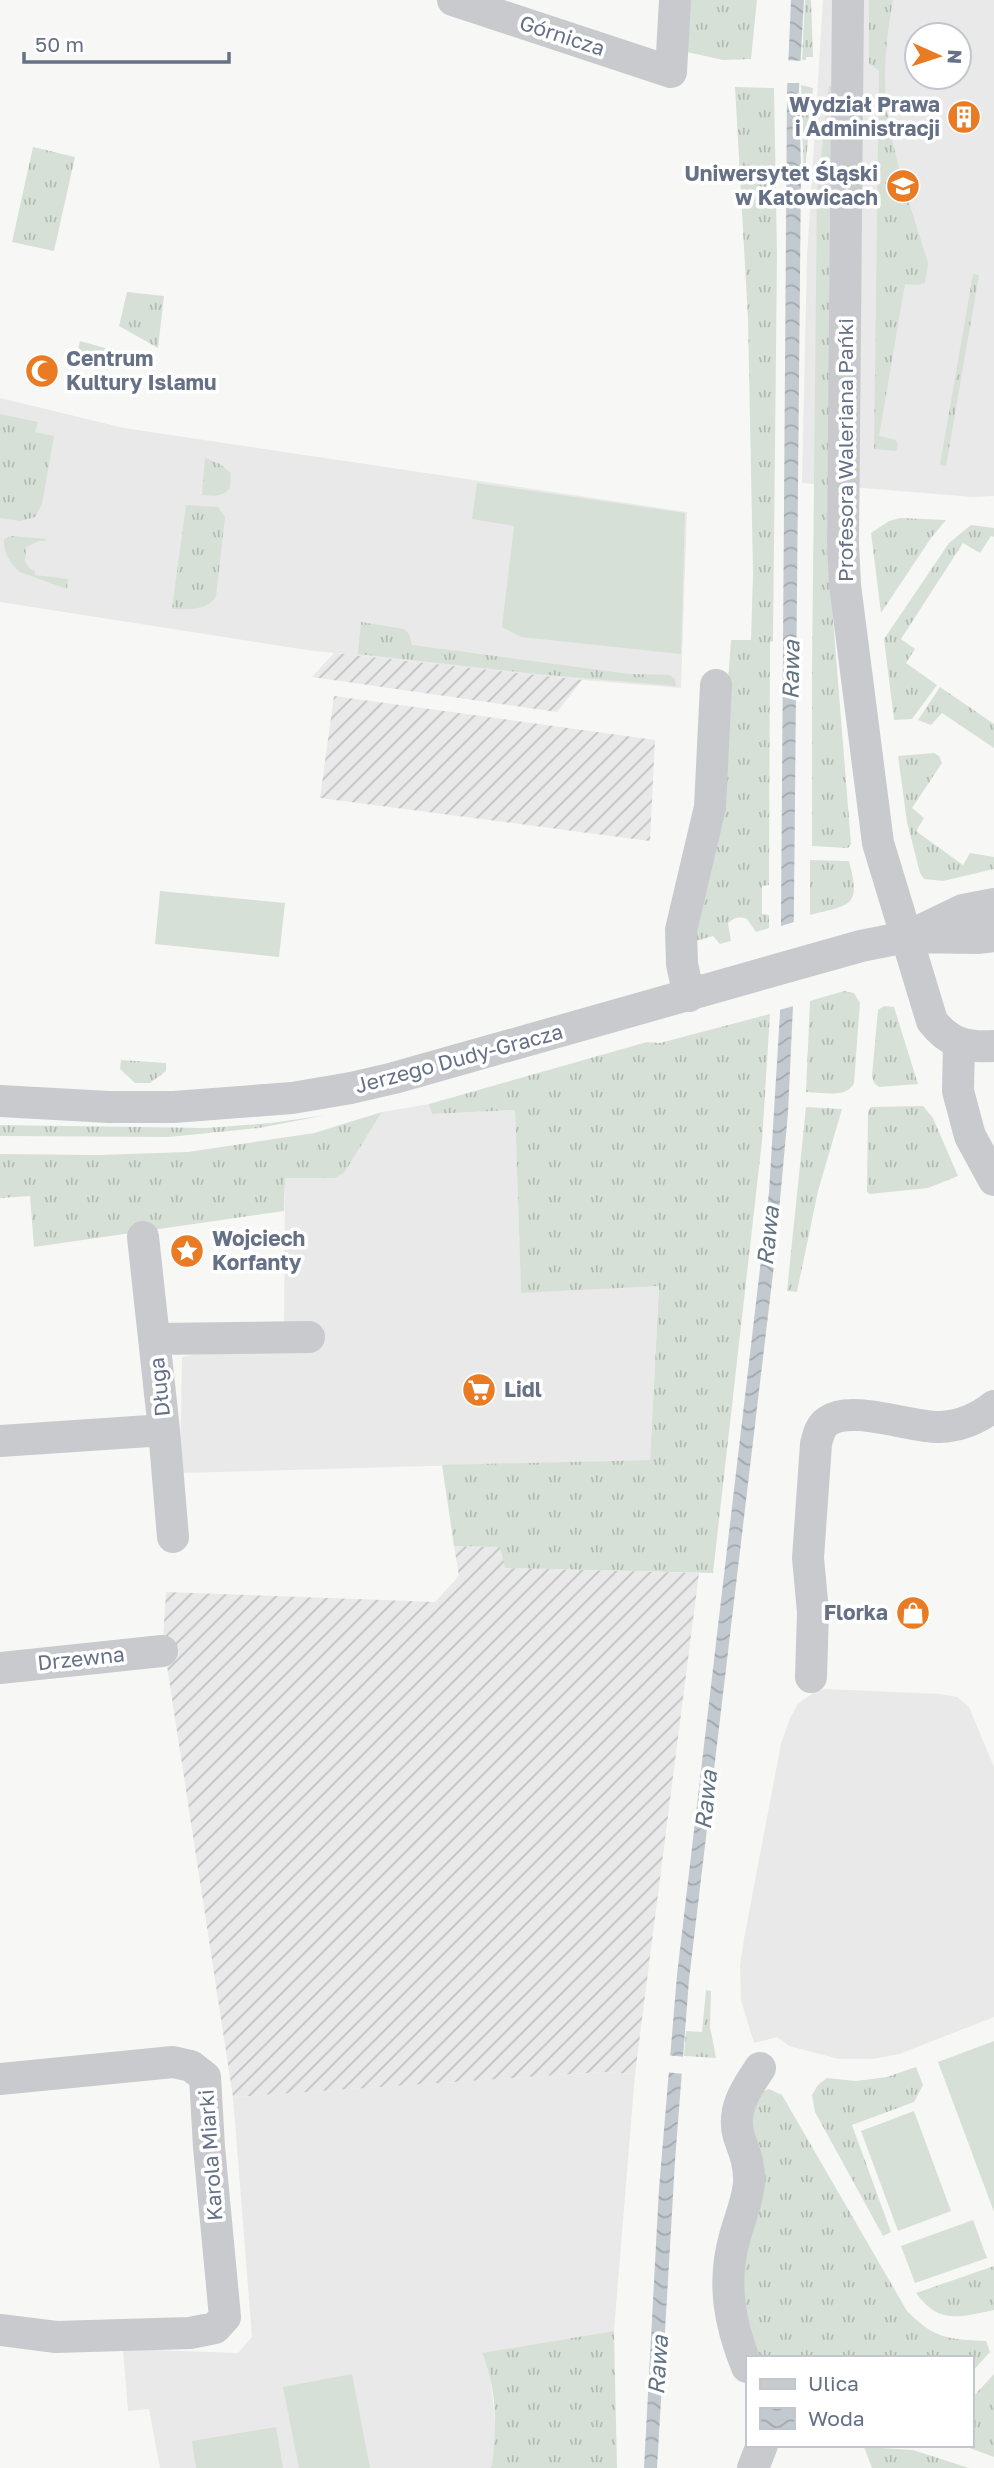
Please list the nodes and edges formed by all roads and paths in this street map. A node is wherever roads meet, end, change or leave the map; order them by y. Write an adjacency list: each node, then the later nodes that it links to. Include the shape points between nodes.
1 (453, 0): 2 (street, Górnicza, via 671,72)
2 (675, 0)
3 (848, 0): 7 (street, Profesora Waleriana Pańki, via 845,585 878,843)
4 (716, 685): 8 (street, via 710,807 681,930 682,964)
5 (994, 904): 7 (street, Jerzego Dudy-Gracza, via 963,910)
6 (994, 936): 7 (street, Jerzego Dudy-Gracza)
7 (906, 937): 8 (street, Jerzego Dudy-Gracza, via 834,953); 9 (street, Profesora Waleriana Pańki, via 932,1021 944,1036)
8 (690, 996): 11 (street, Jerzego Dudy-Gracza, via 394,1078 292,1098 174,1107)
9 (960, 1043): 10 (street); 12 (street, via 958,1091 970,1136)
10 (994, 1046)
11 (0, 1101)
12 (994, 1180)
13 (143, 1237): 15 (street, Długa)
14 (309, 1337): 15 (street)
15 (155, 1339): 17 (street, Długa)
16 (994, 1406): 22 (street, via 957,1426 866,1416 838,1417 820,1430 808,1558 813,1612)
17 (164, 1430): 18 (street); 19 (street, Długa)
18 (0, 1441)
19 (173, 1537)
20 (162, 1651): 21 (street, Drzewna)
21 (0, 1668)
22 (811, 1678)
23 (760, 2068): 26 (street, via 737,2113 749,2183 728,2272 732,2325)
24 (0, 2079): 25 (street, Karola Miarki, via 173,2062 191,2066 205,2077 225,2317 215,2328 190,2333 56,2337)
25 (0, 2330)
26 (746, 2364)
27 (761, 2447): 28 (street)
28 (753, 2468)

